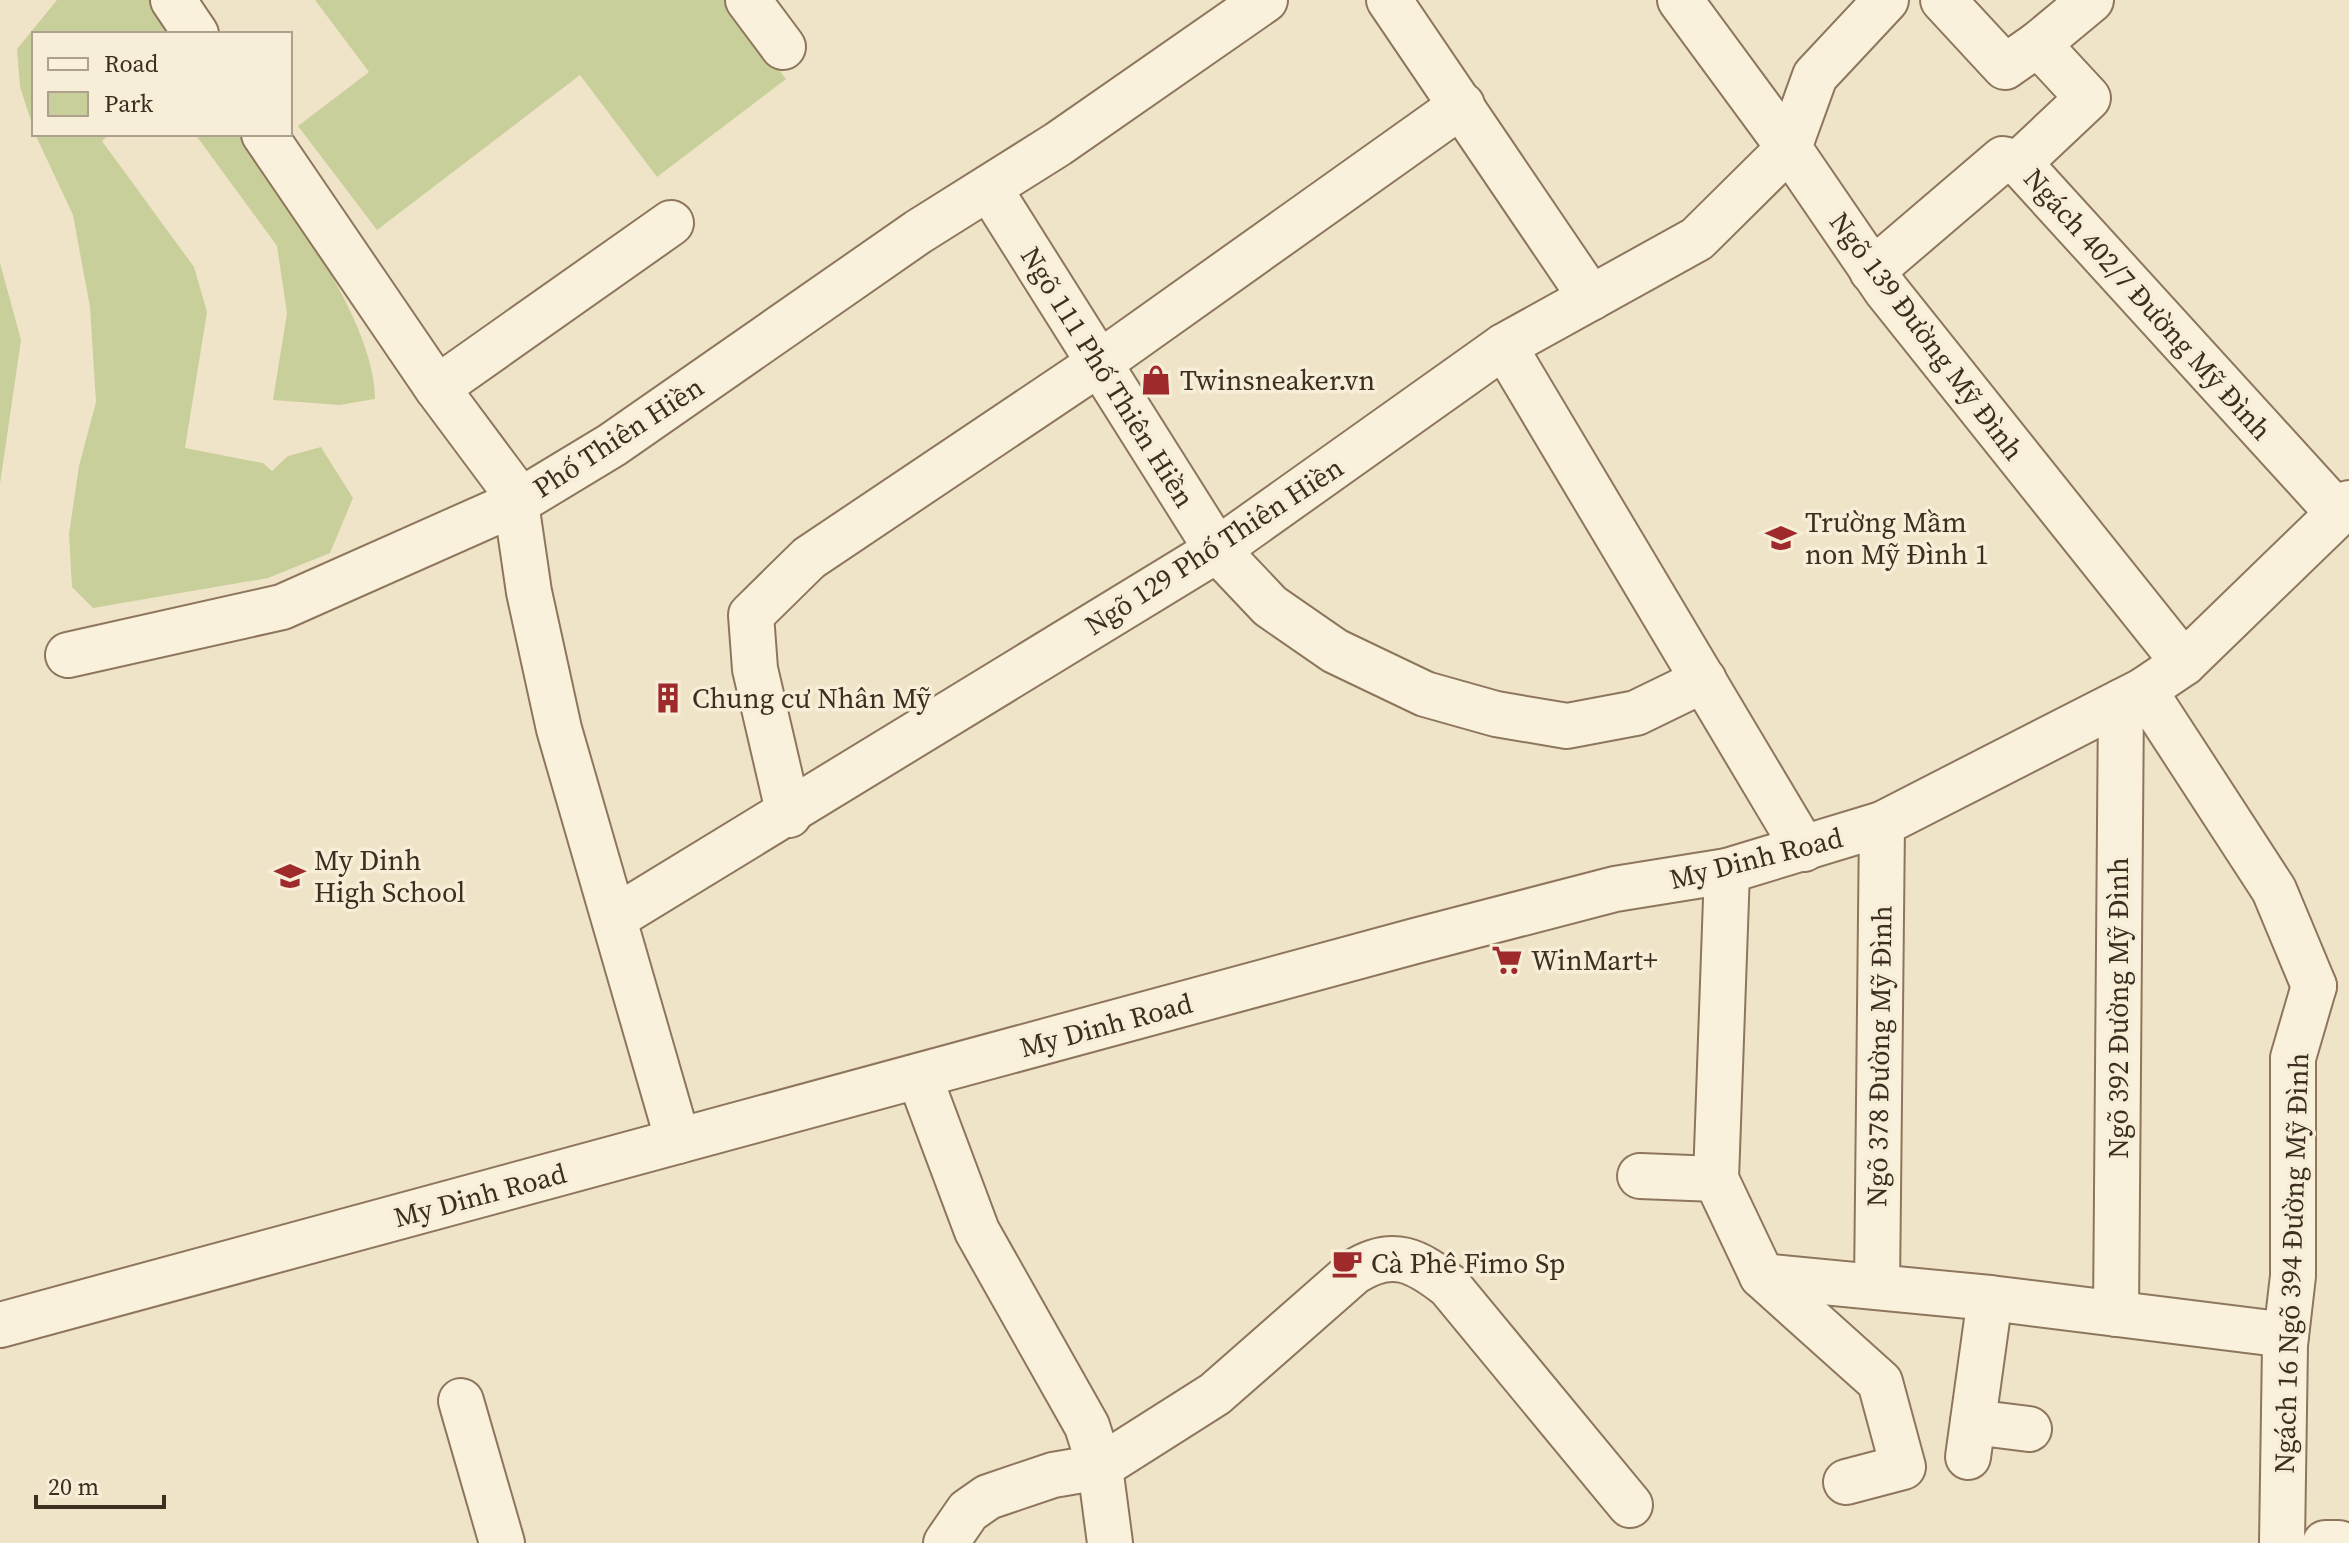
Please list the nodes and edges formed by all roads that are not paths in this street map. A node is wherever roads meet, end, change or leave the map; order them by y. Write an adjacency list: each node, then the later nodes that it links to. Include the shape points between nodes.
1 (173, 0): 9 (street)
2 (748, 0): 11 (street)
3 (1389, 0): 12 (street)
4 (1680, 0): 14 (street, Ngõ 139 Đường Mỹ Đình)
5 (1886, 0): 14 (street, via 1815,76)
6 (1943, 0): 10 (street, via 2005,67)
7 (2091, 0): 10 (street)
8 (1250, 4): 16 (street, Phố Thiên Hiền)
9 (195, 32)
10 (2038, 44): 15 (street, Ngách 402/7 Đường Mỹ Đình, via 2088,98)
11 (783, 47)
12 (1462, 105): 19 (street); 21 (street)
13 (265, 136): 22 (street)
14 (1789, 148): 18 (street, Ngõ 139 Đường Mỹ Đình); 19 (street, Ngõ 129 Phố Thiên Hiền, via 1697,239)
15 (2019, 163): 18 (street, via 2003,159); 24 (street, Ngách 402/7 Đường Mỹ Đình)
16 (989, 188): 21 (street, Ngõ 111 Phố Thiên Hiền); 23 (street, Phố Thiên Hiền, via 612,445)
17 (671, 223): 22 (street)
18 (1872, 271): 27 (street, Ngõ 139 Đường Mỹ Đình)
19 (1591, 298): 20 (street, Ngõ 129 Phố Thiên Hiền)
20 (1504, 346): 25 (street, Ngõ 129 Phố Thiên Hiền); 28 (street)
21 (1098, 364): 25 (street, Ngõ 111 Phố Thiên Hiền); 30 (street, via 809,558 751,615 755,669)
22 (437, 388): 23 (street, via 510,486)
23 (516, 503): 26 (street, via 282,607); 34 (street, Phố Thiên Hiền, via 559,729)
24 (2344, 508): 27 (street, My Dinh Road)
25 (1217, 550): 28 (street, Ngõ 111 Phố Thiên Hiền, via 1270,606 1335,651 1425,694 1496,714 1567,726 1636,713); 30 (street, Ngõ 129 Phố Thiên Hiền)
26 (68, 655)
27 (2184, 663): 29 (street, My Dinh Road)
28 (1704, 680): 32 (street)
29 (2132, 696): 31 (street, My Dinh Road); 35 (street, via 2274,890); 43 (street, Ngõ 392 Đường Mỹ Đình)
30 (789, 815): 34 (street, Ngõ 129 Phố Thiên Hiền)
31 (1882, 824): 32 (street, My Dinh Road); 41 (street, Ngõ 378 Đường Mỹ Đình)
32 (1804, 849): 33 (street, My Dinh Road)
33 (1727, 871): 36 (street, My Dinh Road, via 1600,893); 39 (street)
34 (616, 917): 37 (street, Phố Thiên Hiền)
35 (2332, 985): 45 (street, Ngách 16 Ngõ 394 Đường Mỹ Đình, via 2293,1058 2293,1276)
36 (919, 1076): 37 (street, My Dinh Road); 48 (street, via 977,1231 1087,1426)
37 (678, 1141): 44 (street, My Dinh Road)
38 (1640, 1176): 39 (street)
39 (1716, 1179): 40 (street)
40 (1762, 1276): 41 (street); 49 (street, via 1880,1382 1903,1467)
41 (1877, 1287): 42 (street)
42 (1990, 1298): 43 (street); 47 (street, via 1970,1439)
43 (2116, 1314): 45 (street)
44 (0, 1325)
45 (2286, 1335): 54 (street, Ngách 16 Ngõ 394 Đường Mỹ Đình)
46 (461, 1401): 51 (street)
47 (2029, 1429)
48 (1100, 1467): 50 (street, via 1215,1394 1354,1272 1371,1261 1397,1259 1420,1263 1449,1286); 52 (street, via 1053,1475 988,1497 968,1511); 53 (street)
49 (1846, 1482)
50 (1630, 1505)
51 (502, 1543)
52 (946, 1543)
53 (1110, 1543)
54 (2282, 1543)
55 (2325, 1543): 56 (street)
56 (2339, 1543)

